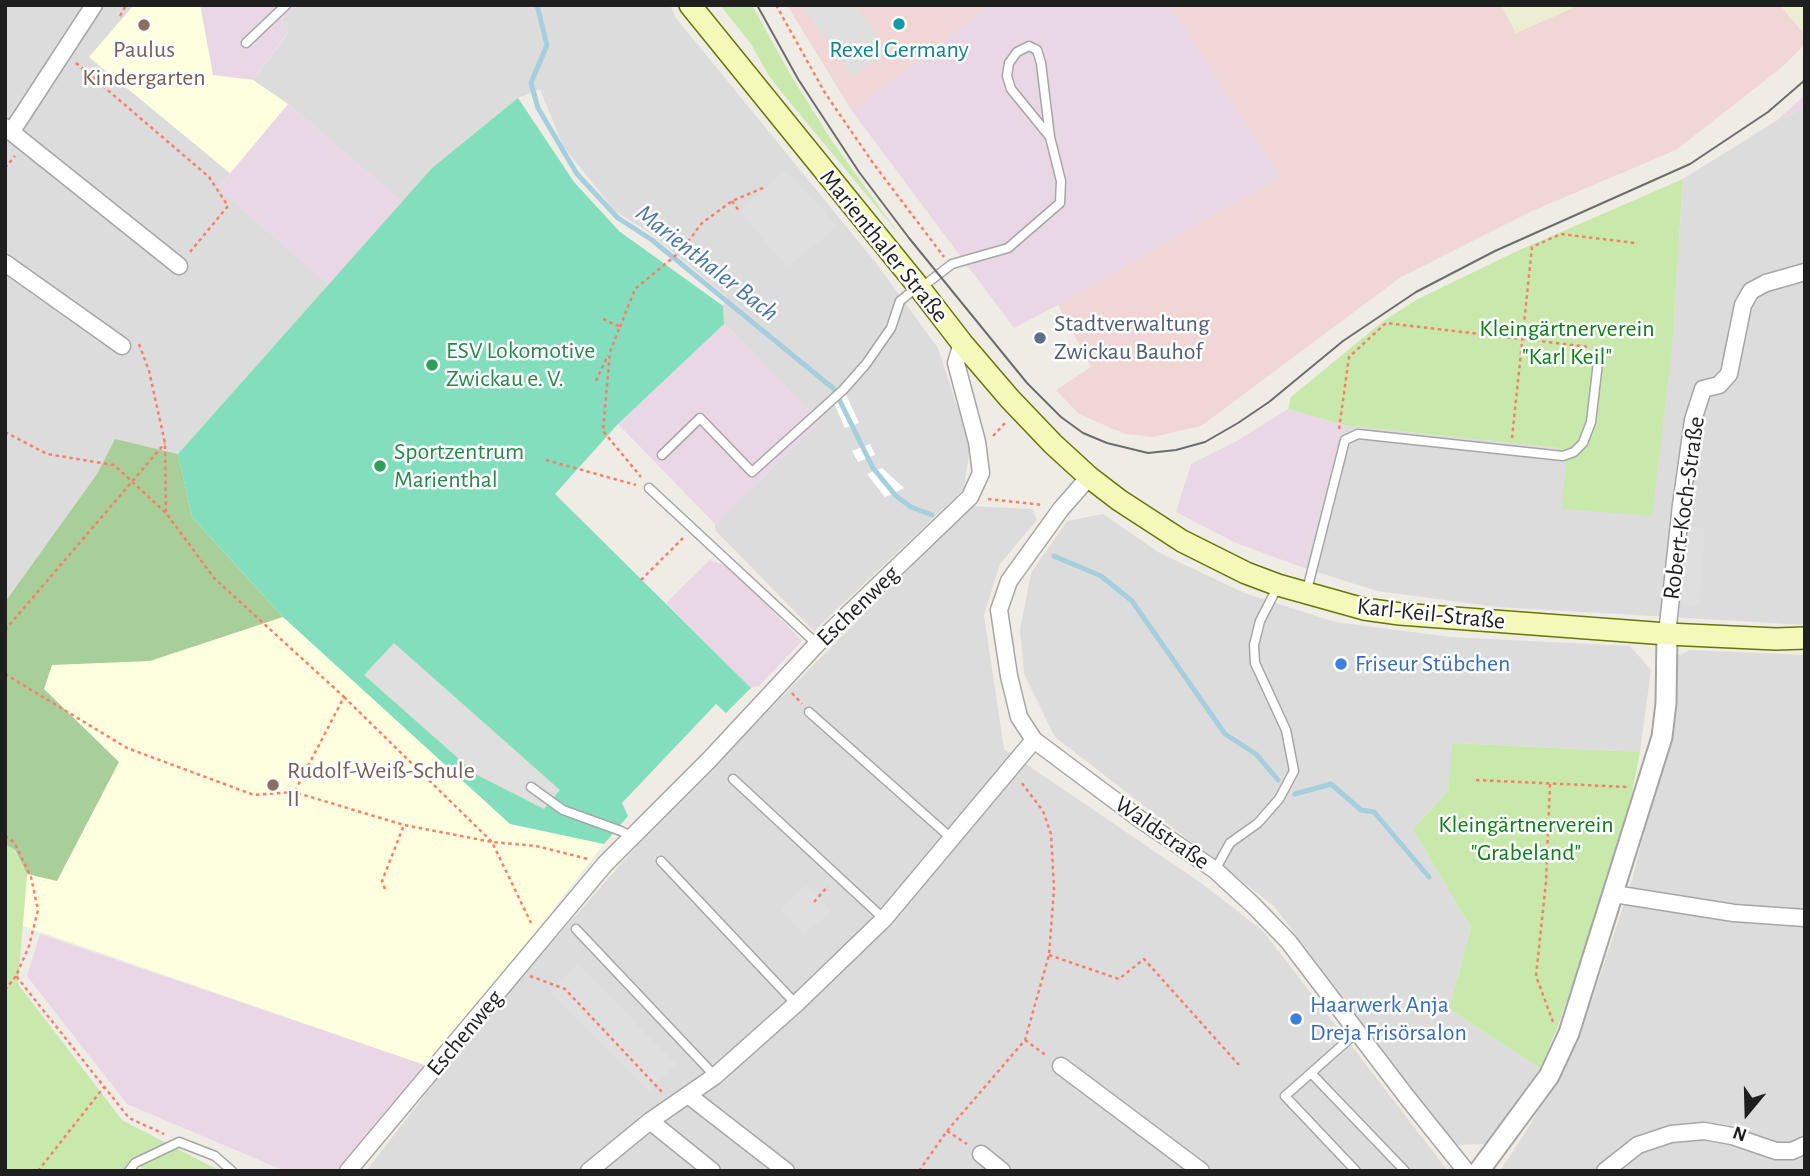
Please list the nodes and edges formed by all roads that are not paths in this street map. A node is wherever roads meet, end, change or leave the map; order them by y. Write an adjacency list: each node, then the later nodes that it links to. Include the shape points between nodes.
1 (94, 5): 5 (street)
2 (286, 5): 4 (lane)
3 (690, 5): 10 (main road, Marienthaler Straße)
4 (246, 43)
5 (9, 129): 8 (street)
6 (1050, 137): 6 (lane, via 1011,89 1007,76 1017,52 1029,46 1037,50 1041,63); 10 (lane, via 1061,181 1060,202 1008,248 950,265)
7 (5, 263): 11 (street)
8 (179, 266)
9 (1805, 272): 19 (street, Robert-Koch-Straße, via 1751,291 1743,305 1729,373 1718,385 1703,389 1693,420)
10 (919, 287): 12 (main road, Marienthaler Straße); 14 (lane, via 900,301 891,328 843,390 752,472 699,418)
11 (130, 344)
12 (962, 344): 15 (main road, Marienthaler Straße, via 1035,426); 21 (street, Eschenweg, via 956,363 981,473 970,497)
13 (1599, 354): 18 (lane, via 1591,422 1583,443 1563,456 1358,434 1345,440)
14 (662, 455)
15 (1089, 477): 17 (main road, Karl-Keil-Straße, via 1182,541); 23 (street, Waldstraße, via 1009,581 999,610 1019,716)
16 (649, 488): 21 (lane)
17 (1278, 585): 18 (main road, Karl-Keil-Straße); 29 (lane, via 1260,621 1255,663 1286,730 1294,771 1279,799 1258,823 1230,843)
18 (1306, 593): 19 (main road, Karl-Keil-Straße, via 1400,614)
19 (1667, 634): 20 (main road, Karl-Keil-Straße); 30 (street, via 1662,737)
20 (1805, 638)
21 (817, 645): 26 (street, Eschenweg)
22 (809, 712): 27 (lane)
23 (1034, 740): 27 (street); 29 (street, Waldstraße)
24 (733, 779): 32 (lane)
25 (531, 787): 26 (lane, via 563,810)
26 (632, 837): 45 (street, Eschenweg)
27 (951, 838): 32 (street)
28 (661, 861): 34 (lane)
29 (1215, 870): 35 (street, Waldstraße, via 1288,941)
30 (1614, 894): 31 (street, via 1734,913); 54 (street, via 1569,1033 1549,1076)
31 (1805, 918)
32 (884, 919): 34 (street)
33 (576, 929): 38 (lane)
34 (796, 1004): 38 (street)
35 (1356, 1033): 37 (lane); 53 (street, Waldstraße)
36 (1060, 1066): 50 (street)
37 (1311, 1073): 51 (lane, via 1285,1096); 52 (lane)
38 (715, 1076): 39 (street)
39 (688, 1095): 40 (street); 48 (street)
40 (650, 1121): 46 (street); 47 (street)
41 (1805, 1145): 55 (street, via 1776,1151 1723,1134 1671,1134 1638,1145)
42 (981, 1154): 49 (street)
43 (129, 1171): 44 (lane, via 135,1163 179,1142 215,1156)
44 (232, 1171)
45 (348, 1171)
46 (589, 1171)
47 (712, 1171)
48 (786, 1171)
49 (1002, 1171)
50 (1201, 1171)
51 (1356, 1171)
52 (1405, 1171)
53 (1466, 1171)
54 (1479, 1171)
55 (1605, 1171)

